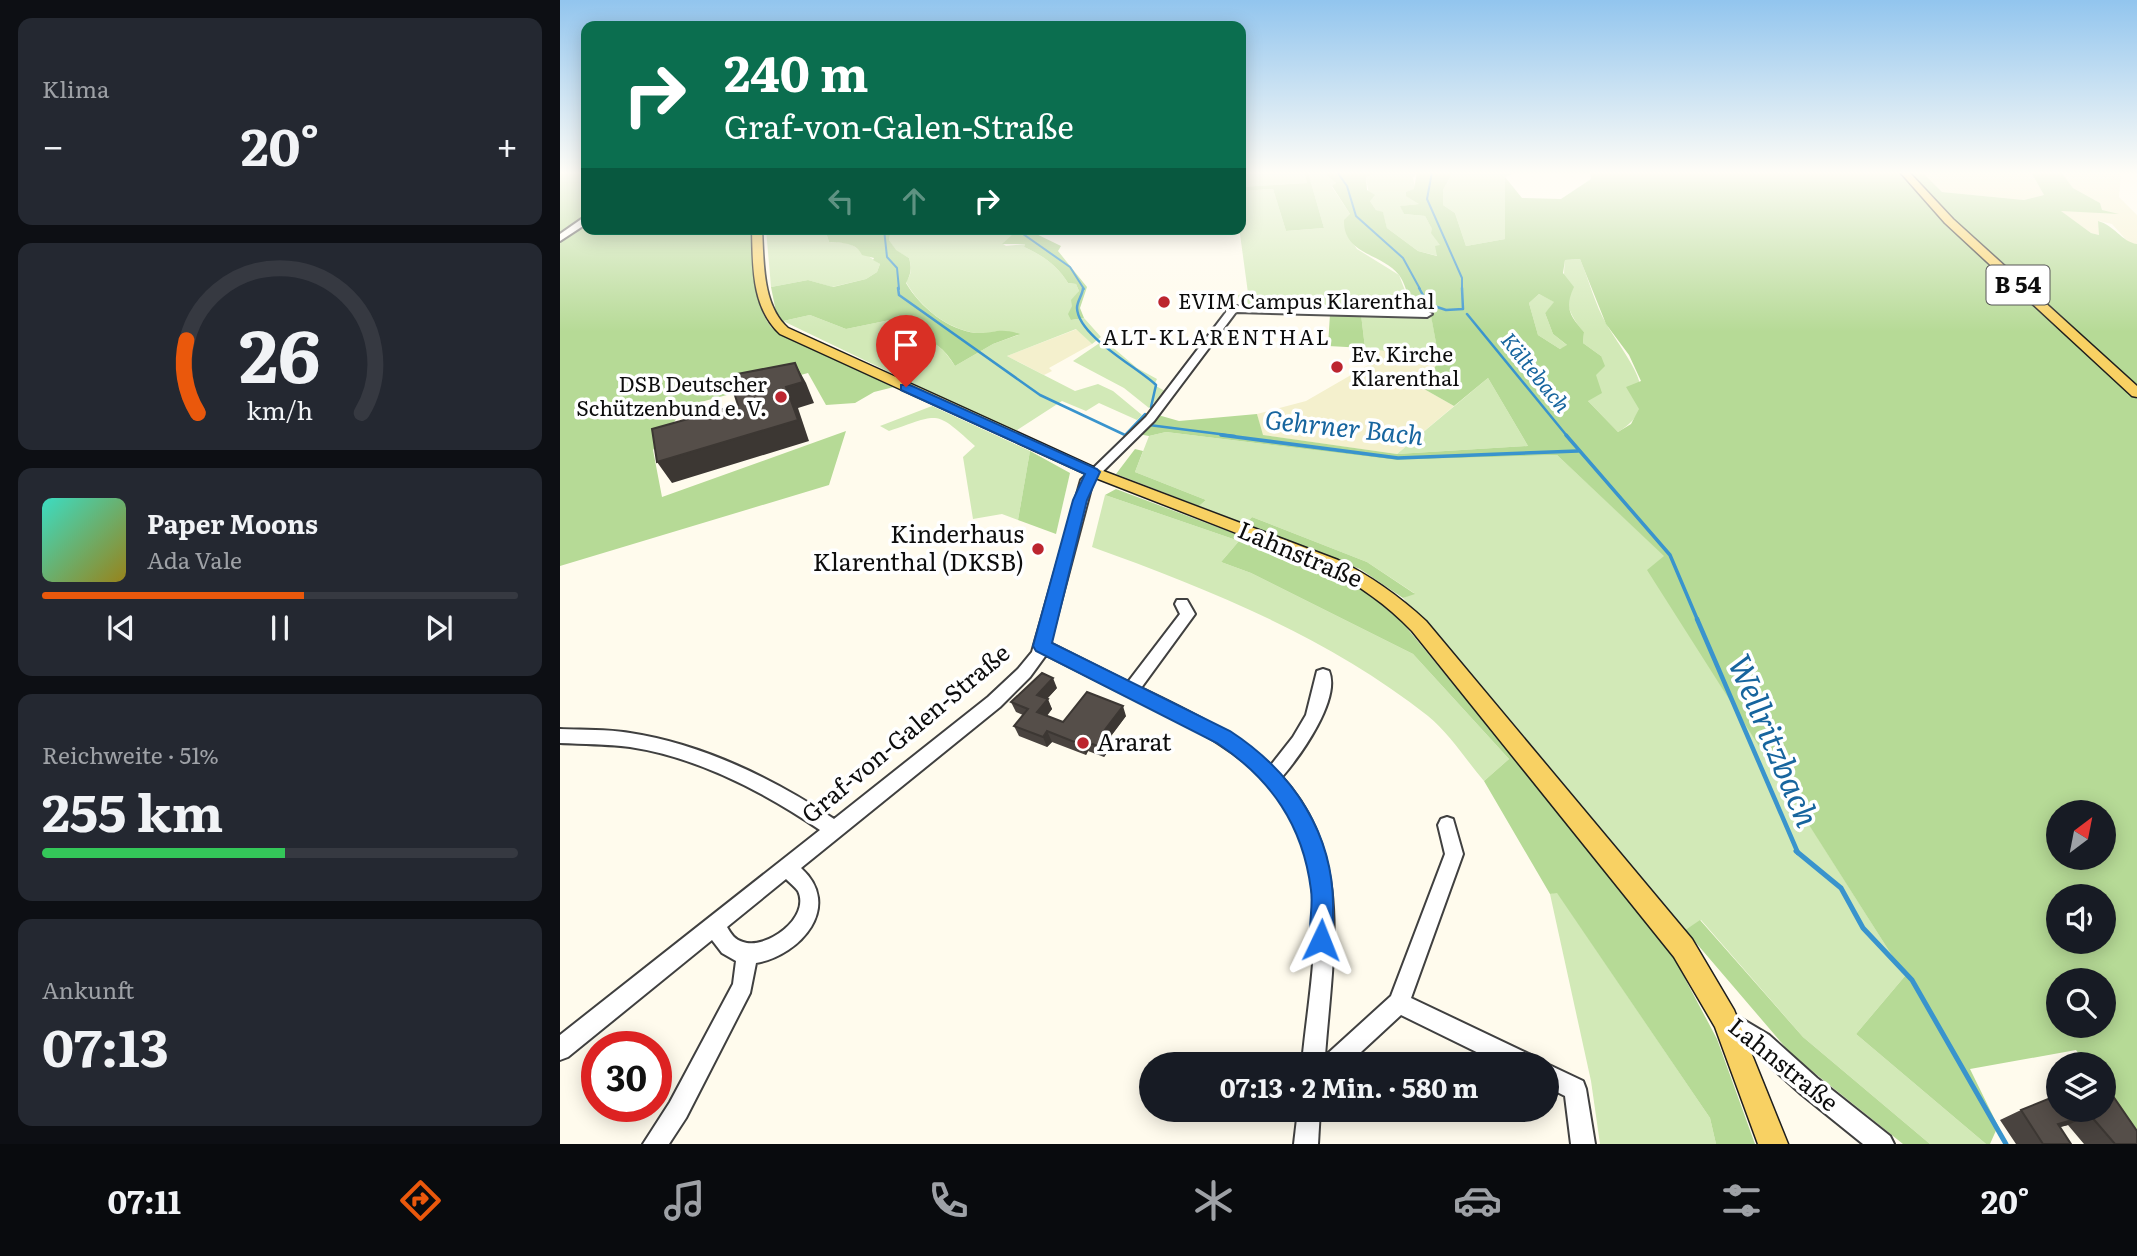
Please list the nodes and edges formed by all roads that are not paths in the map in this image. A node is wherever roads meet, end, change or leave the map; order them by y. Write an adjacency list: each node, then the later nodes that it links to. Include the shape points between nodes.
1 (578, 225): 4 (street)
2 (1954, 225): 6 (main road, B 54)
3 (757, 235): 7 (main road, Lahnstraße, via 760,276 769,315 778,328)
4 (560, 238)
5 (1427, 314): 7 (street, via 1233,309 1150,419)
6 (2137, 393)
7 (1093, 472): 9 (street, Graf-von-Galen-Straße, via 1080,500); 20 (main road, Lahnstraße, via 1332,565 1365,581 1399,606 1670,930)
8 (1182, 604): 11 (street, via 1188,614)
9 (1042, 646): 11 (street); 15 (street, Graf-von-Galen-Straße, via 1034,663 994,702)
10 (1323, 675): 13 (street, via 1324,694 1290,757)
11 (1131, 691): 13 (street, via 1224,737)
12 (560, 736): 15 (street, via 631,740 684,753)
13 (1273, 775): 22 (street, via 1302,818 1320,872 1323,916)
14 (1447, 825): 19 (street, via 1454,854)
15 (833, 829): 16 (street, Graf-von-Galen-Straße)
16 (786, 867): 17 (street, Graf-von-Galen-Straße); 18 (street, via 808,892 805,921 771,947)
17 (715, 926): 18 (street, via 731,948); 21 (street, Graf-von-Galen-Straße)
18 (747, 954): 27 (street, via 743,986 678,1110)
19 (1399, 1003): 23 (street); 24 (street)
20 (1725, 1019): 30 (main road); 31 (street, Lahnstraße, via 1761,1043)
21 (560, 1049)
22 (1313, 1052)
23 (1345, 1052)
24 (1500, 1052)
25 (1559, 1081): 29 (street, via 1575,1089)
26 (1308, 1122): 28 (street)
27 (655, 1144)
28 (1307, 1144)
29 (1583, 1144)
30 (1773, 1144)
31 (1882, 1144)

